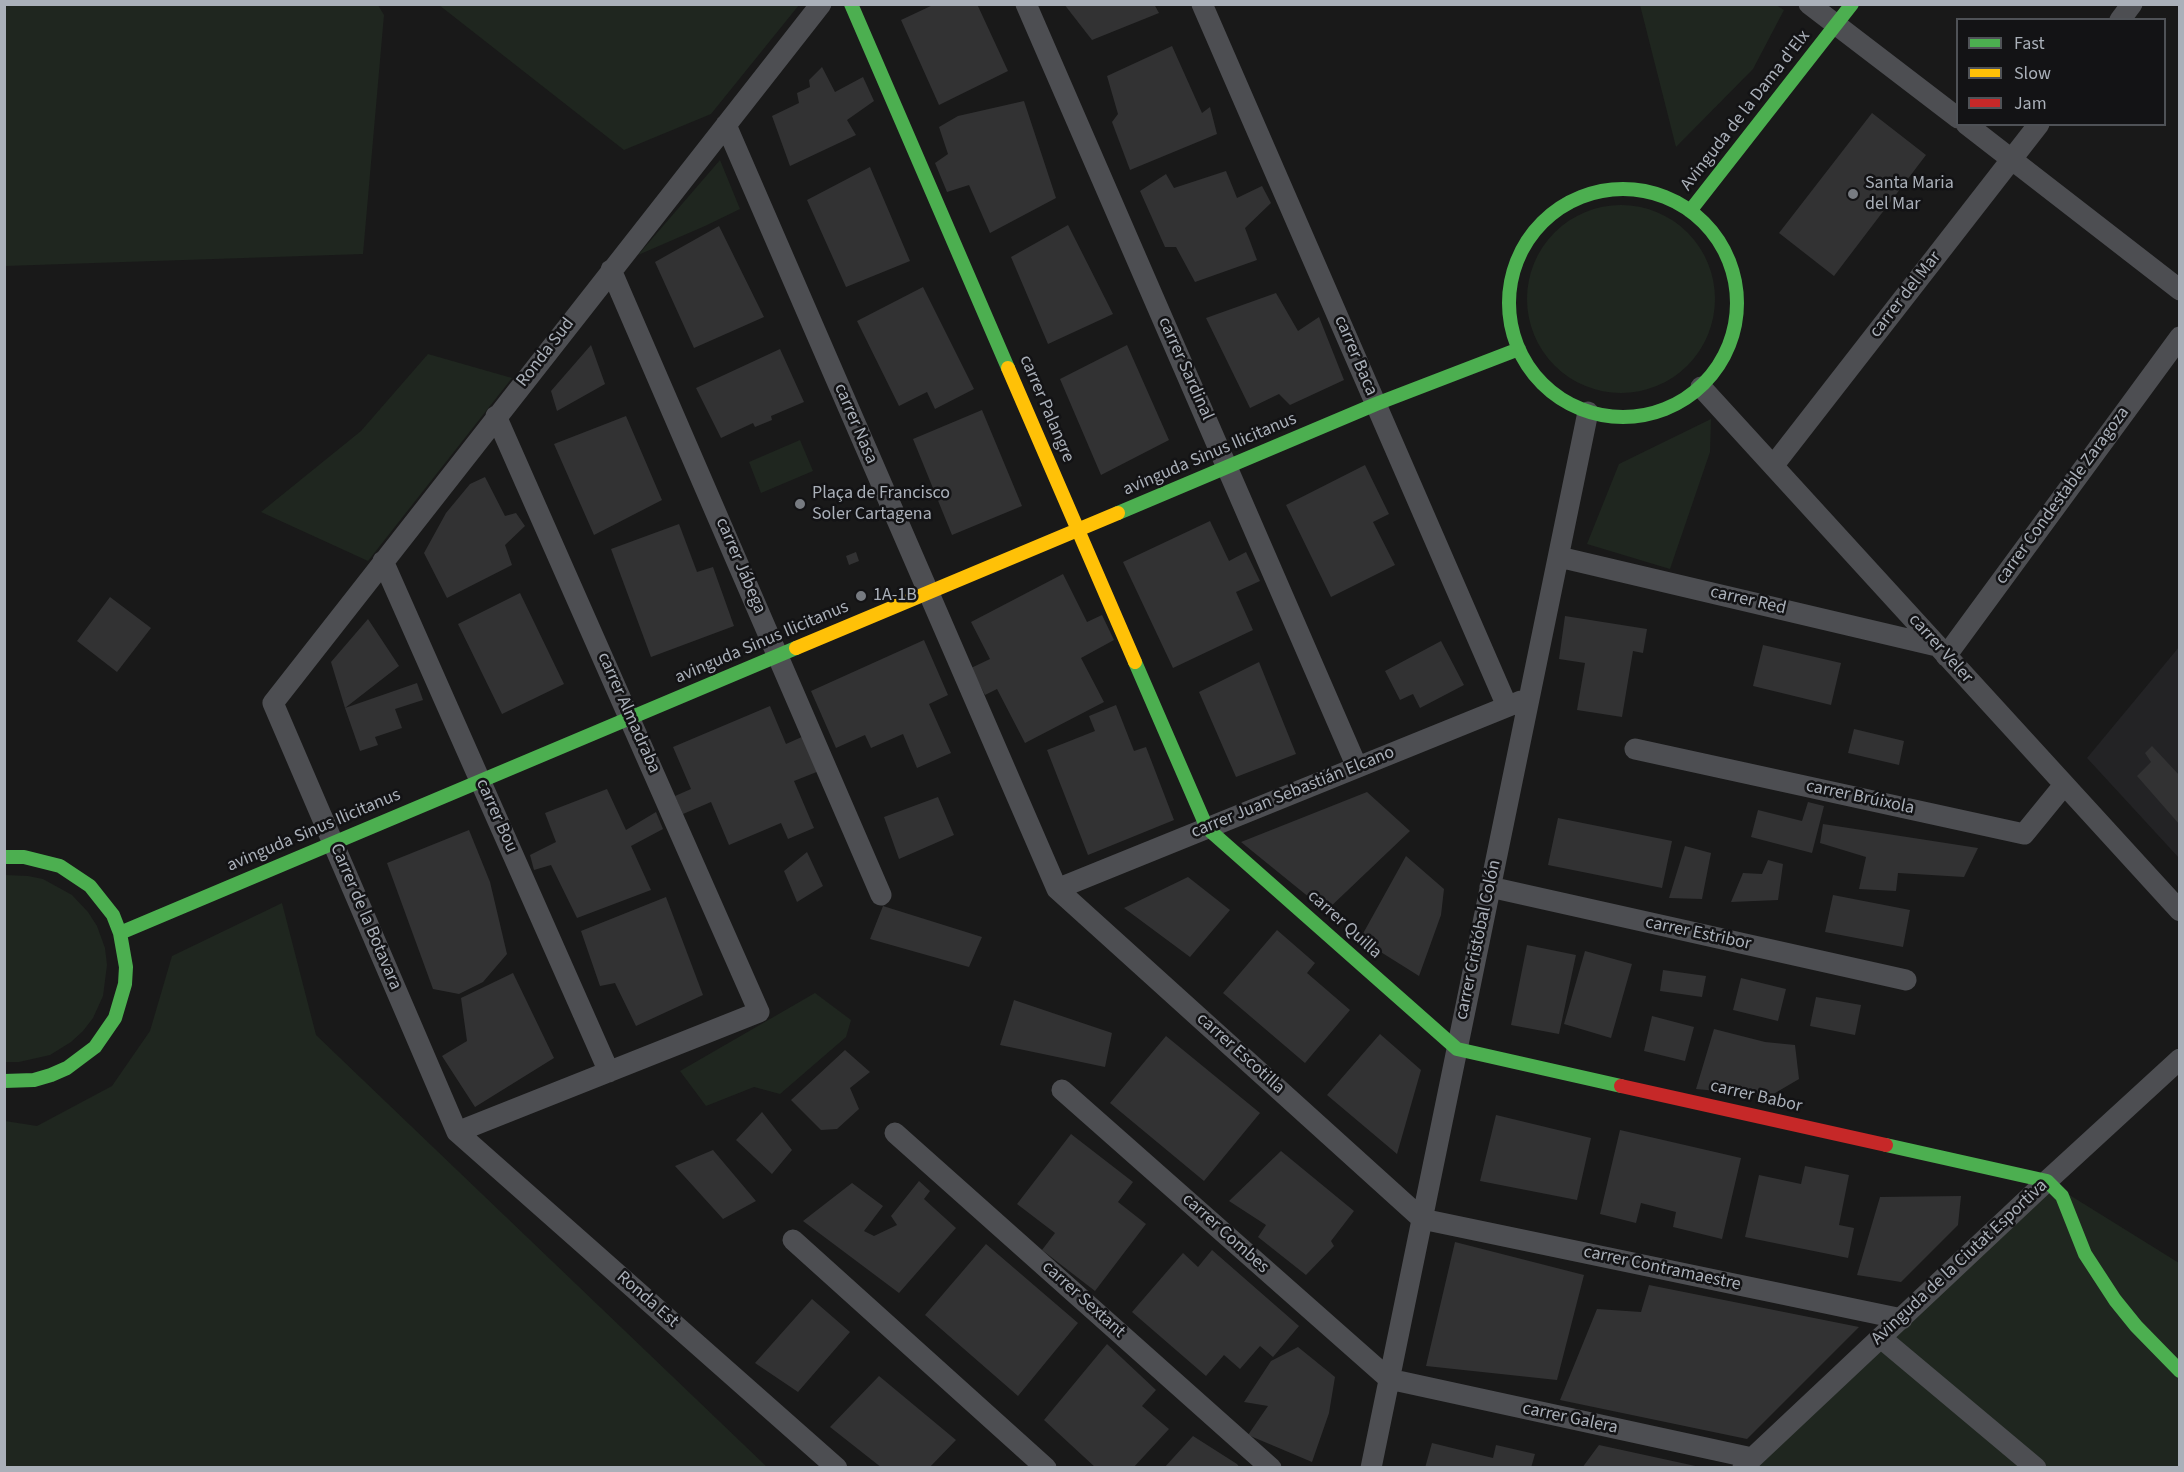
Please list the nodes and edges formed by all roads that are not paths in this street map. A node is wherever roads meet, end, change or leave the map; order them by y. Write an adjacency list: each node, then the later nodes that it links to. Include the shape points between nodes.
1 (821, 4): 11 (street, Ronda Sud)
2 (851, 4): 26 (street, carrer Palangre)
3 (1026, 4): 25 (street, carrer Sardinal)
4 (1202, 4): 21 (street, carrer Baca)
5 (1809, 4): 9 (street)
6 (1852, 4): 9 (street, Avinguda de la Dama d'Elx)
7 (2132, 4): 8 (street)
8 (2122, 18)
9 (1836, 24): 10 (street); 15 (street, Avinguda de la Dama d'Elx)
10 (1956, 116)
11 (726, 125): 16 (street, Ronda Sud); 29 (street, carrer Nasa)
12 (1968, 126): 14 (street)
13 (2036, 126): 14 (street, carrer del Mar)
14 (2011, 160): 17 (street); 24 (street, carrer del Mar)
15 (1690, 211): 19 (street, via 1659,195 1608,191 1574,201 1546,221 1524,248 1512,281 1510,316); 20 (street, via 1725,252 1732,269 1737,305 1726,350)
16 (611, 270): 23 (street, Ronda Sud); 31 (street, carrer Jábega)
17 (2180, 290)
18 (2180, 337): 30 (street, carrer Condestable Zaragoza)
19 (1519, 349): 21 (street, avinguda Sinus Ilicitanus); 22 (street, via 1547,388)
20 (1701, 387): 22 (street, via 1648,415); 24 (street, carrer Veler)
21 (1376, 404): 25 (street, avinguda Sinus Ilicitanus); 34 (street, carrer Baca)
22 (1588, 412): 27 (street, carrer Cristóbal Colón)
23 (496, 416): 28 (street, Ronda Sud); 35 (street, carrer Almadraba)
24 (1773, 466): 30 (street, carrer Veler)
25 (1228, 467): 26 (street, avinguda Sinus Ilicitanus); 37 (street, carrer Sardinal)
26 (1078, 530): 29 (street, avinguda Sinus Ilicitanus); 40 (street, carrer Palangre)
27 (1559, 556): 30 (street, carrer Red); 32 (street, carrer Cristóbal Colón)
28 (383, 561): 33 (street, Ronda Sud); 38 (street, carrer Bou)
29 (929, 593): 31 (street, avinguda Sinus Ilicitanus); 44 (street, carrer Nasa)
30 (1941, 651): 39 (street, carrer Veler)
31 (779, 656): 35 (street, avinguda Sinus Ilicitanus); 45 (street, carrer Jábega)
32 (1529, 698): 34 (street, carrer Juan Sebastián Elcano); 43 (street, carrer Cristóbal Colón)
33 (273, 702): 41 (street, Carrer de la Botavara)
34 (1508, 706): 37 (street, carrer Juan Sebastián Elcano)
35 (630, 718): 38 (street, avinguda Sinus Ilicitanus); 51 (street, carrer Almadraba, via 759,1012)
36 (1635, 749): 39 (street, carrer Brúixola, via 2024,834)
37 (1357, 767): 40 (street, carrer Juan Sebastián Elcano)
38 (480, 780): 41 (street, avinguda Sinus Ilicitanus); 51 (street, carrer Bou)
39 (2064, 785): 46 (street, carrer Veler)
40 (1207, 828): 44 (street, carrer Juan Sebastián Elcano); 49 (street, carrer Quilla)
41 (333, 843): 47 (street, avinguda Sinus Ilicitanus); 54 (street, Carrer de la Botavara)
42 (4, 857): 47 (street, via 42,860 76,875 103,900)
43 (1490, 888): 48 (street, carrer Estribor); 49 (street, carrer Cristóbal Colón)
44 (1057, 889): 57 (street, carrer Escotilla)
45 (881, 895)
46 (2180, 911)
47 (120, 933): 52 (street, via 126,958 125,984 106,1033 67,1068 34,1080)
48 (1906, 980)
49 (1457, 1049): 56 (street, carrer Babor); 57 (street, carrer Cristóbal Colón)
50 (2180, 1059): 56 (street, Avinguda de la Ciutat Esportiva)
51 (609, 1072): 54 (street)
52 (4, 1081)
53 (1062, 1090): 62 (street, carrer Combes)
54 (457, 1132): 64 (street, Ronda Est)
55 (895, 1133): 66 (street, carrer Sextant)
56 (2047, 1181): 59 (street, Avinguda de la Ciutat Esportiva); 61 (street, via 2062,1196 2085,1254 2115,1300)
57 (1422, 1219): 59 (street, carrer Contramaestre); 62 (street, carrer Cristóbal Colón)
58 (793, 1240): 65 (street)
59 (1902, 1319): 60 (street, Avinguda de la Ciutat Esportiva)
60 (1881, 1338): 63 (street, Avinguda de la Ciutat Esportiva); 68 (street)
61 (2180, 1371)
62 (1389, 1379): 63 (street, carrer Galera); 67 (street, carrer Cristóbal Colón)
63 (1747, 1463)
64 (837, 1467)
65 (1046, 1467)
66 (1271, 1467)
67 (1371, 1467)
68 (2036, 1467)

